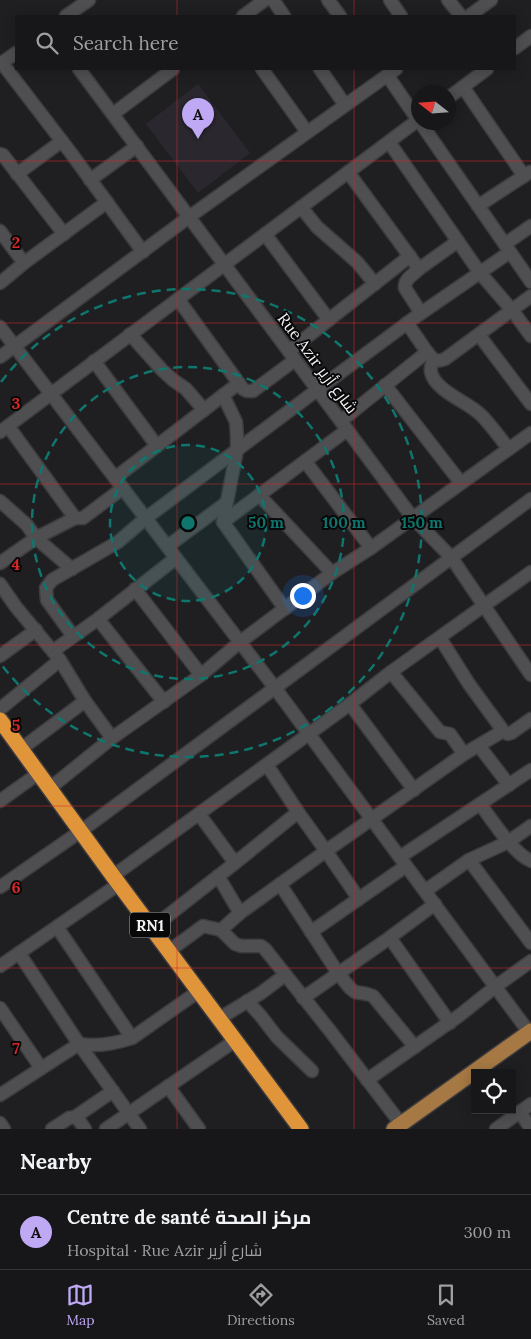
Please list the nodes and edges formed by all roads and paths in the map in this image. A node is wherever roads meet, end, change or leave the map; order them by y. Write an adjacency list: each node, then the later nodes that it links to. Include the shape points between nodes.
1 (89, 0): 8 (street)
2 (265, 0): 9 (street)
3 (273, 0): 10 (street)
4 (328, 0): 11 (street)
5 (390, 0): 12 (street)
6 (448, 0): 13 (street)
7 (491, 0): 14 (street)
8 (67, 15)
9 (244, 15)
10 (283, 15)
11 (339, 15)
12 (400, 15)
13 (459, 15)
14 (470, 15)
15 (531, 36): 16 (street)
16 (516, 47)
17 (15, 54): 18 (street)
18 (1, 64): 31 (street)
19 (80, 70): 28 (street, Rue Azir شارع أزير)
20 (172, 70): 28 (street)
21 (263, 70): 30 (street)
22 (321, 70): 27 (street)
23 (486, 70): 25 (street)
24 (386, 72): 27 (street); 32 (street, via 418,120)
25 (463, 87): 26 (street); 36 (street)
26 (456, 92)
27 (345, 105): 30 (street)
28 (112, 114): 33 (street, Rue Azir شارع أزير)
29 (426, 130): 40 (street)
30 (307, 132): 42 (street)
31 (62, 141): 37 (street); 38 (street)
32 (389, 142): 35 (street); 47 (street)
33 (137, 146): 38 (street); 42 (street, Rue Azir شارع أزير)
34 (0, 154): 37 (street)
35 (348, 172): 41 (street); 50 (street)
36 (528, 173): 40 (street)
37 (17, 174): 45 (street)
38 (90, 180): 39 (street)
39 (107, 202): 45 (street); 49 (street)
40 (478, 206): 48 (street)
41 (301, 207): 46 (street); 57 (street)
42 (189, 217): 49 (street); 52 (street, Rue Azir شارع أزير)
43 (531, 226): 48 (street)
44 (0, 232): 51 (street)
45 (64, 234): 51 (street)
46 (265, 234): 52 (street); 62 (street)
47 (458, 240): 53 (street); 54 (street)
48 (508, 248): 54 (street); 55 (street)
49 (143, 252): 68 (street)
50 (410, 256): 53 (street); 57 (street)
51 (24, 263): 56 (street)
52 (224, 264): 59 (street); 70 (street, Rue Azir شارع أزير)
53 (419, 269): 61 (street, via 404,283)
54 (480, 273): 60 (street); 61 (street)
55 (530, 281)
56 (0, 283)
57 (375, 284): 62 (street)
58 (531, 296): 60 (street)
59 (178, 299): 65 (street); 73 (street)
60 (512, 310): 66 (street); 67 (street)
61 (421, 313): 63 (street)
62 (330, 320): 70 (street)
63 (407, 323): 71 (street); 75 (street)
64 (0, 328): 68 (street)
65 (130, 334): 72 (street); 79 (street)
66 (479, 334): 71 (street, via 445,359 437,361); 78 (street)
67 (531, 336)
68 (14, 346): 69 (street); 76 (street)
69 (0, 356)
70 (292, 356): 73 (street, via 253,391 247,391); 75 (street, Rue Azir شارع أزير)
71 (430, 356): 74 (street); 84 (street, via 431,373 436,382 481,415)
72 (94, 361): 76 (street); 83 (street)
73 (239, 383): 77 (street)
74 (384, 385): 80 (street); 88 (street)
75 (317, 390): 80 (street, Rue Azir شارع أزير); 85 (street)
76 (50, 393): 81 (street); 87 (street)
77 (222, 395): 79 (street); 85 (street, via 236,422)
78 (531, 404)
79 (204, 410): 83 (street)
80 (344, 425): 86 (street); 93 (street, Rue Azir شارع أزير)
81 (4, 429): 94 (street)
82 (531, 433): 84 (street)
83 (157, 446): 87 (street)
84 (509, 448): 88 (street)
85 (237, 450): 92 (street); 95 (street)
86 (305, 461): 89 (street); 99 (street)
87 (119, 483): 94 (street, via 83,518); 95 (street)
88 (461, 483): 93 (street)
89 (259, 495): 96 (street); 104 (street)
90 (531, 499): 101 (street)
91 (0, 501): 97 (street, via 27,525)
92 (226, 503): 96 (street); 98 (street)
93 (412, 517): 99 (street); 101 (street, Rue Azir شارع أزير)
94 (75, 518): 97 (street)
95 (146, 518): 98 (street); 103 (street, via 118,542)
96 (223, 522): 109 (street)
97 (36, 538): 102 (street); 103 (street)
98 (168, 546): 100 (street)
99 (371, 548): 104 (street)
100 (176, 558): 107 (street); 114 (street)
101 (450, 558): 108 (street, Rue Azir شارع أزير); 120 (street)
102 (0, 563)
103 (72, 569): 112 (street, via 52,580 46,588 47,600)
104 (332, 573): 109 (street)
105 (530, 575): 108 (street)
106 (0, 584): 111 (street)
107 (135, 589): 110 (street); 118 (street)
108 (485, 606): 113 (street); 119 (street, Rue Azir شارع أزير)
109 (285, 609): 114 (street)
110 (98, 619): 112 (street); 122 (street)
111 (36, 630): 115 (street); 116 (street)
112 (73, 636): 116 (street)
113 (440, 638): 117 (street); 127 (street)
114 (240, 642): 118 (street); 120 (street)
115 (0, 656)
116 (57, 656): 121 (street); 124 (street)
117 (391, 672): 123 (street); 132 (street, via 440,732 450,734)
118 (201, 675): 122 (street)
119 (531, 675)
120 (275, 688): 128 (street); 145 (street)
121 (85, 701): 129 (street); 131 (street)
122 (164, 702): 129 (street)
123 (350, 704): 128 (street); 138 (street)
124 (0, 709)
125 (531, 718): 127 (street, via 511,733)
126 (0, 720): 131 (highway, RN1)
127 (503, 731): 130 (street)
128 (309, 734): 133 (street); 143 (street)
129 (112, 738): 137 (street)
130 (479, 746): 132 (street); 136 (street)
131 (22, 749): 135 (highway, RN1)
132 (464, 754): 138 (street)
133 (267, 765): 141 (street); 142 (street)
134 (531, 770): 136 (street)
135 (39, 773): 137 (highway, RN1); 139 (street)
136 (509, 785): 140 (street)
137 (50, 788): 145 (highway, RN1)
138 (414, 790): 143 (street)
139 (0, 801)
140 (480, 804): 146 (street); 149 (street)
141 (298, 812): 147 (street); 151 (street)
142 (199, 814): 151 (street); 153 (street)
143 (372, 819): 147 (street); 149 (street)
144 (531, 826): 146 (street)
145 (80, 831): 153 (highway, RN1); 155 (street)
146 (508, 842): 148 (street); 150 (street)
147 (326, 851): 154 (street); 157 (street)
148 (469, 860): 156 (street); 165 (street)
149 (403, 861): 156 (street); 157 (street)
150 (531, 861)
151 (235, 863): 152 (street)
152 (218, 876): 159 (street); 161 (street)
153 (116, 880): 160 (street); 161 (highway, RN1)
154 (280, 884): 159 (street); 163 (street)
155 (0, 887)
156 (425, 891): 158 (street)
157 (359, 898): 163 (street)
158 (434, 904): 164 (street); 172 (street)
159 (240, 913): 162 (street)
160 (57, 927): 167 (street); 180 (street)
161 (152, 928): 166 (highway, RN1)
162 (221, 930): 166 (street, via 204,926); 171 (street, via 235,944 261,946)
163 (311, 932): 170 (street)
164 (390, 938): 170 (street); 178 (street)
165 (531, 944)
166 (169, 951): 173 (highway, RN1)
167 (19, 953): 169 (street); 182 (street)
168 (531, 961): 172 (street)
169 (0, 966)
170 (338, 973): 174 (street); 183 (street, via 355,992 373,996)
171 (285, 975): 174 (street); 175 (street)
172 (495, 987): 178 (street); 179 (street)
173 (199, 991): 177 (highway, RN1); 180 (street)
174 (303, 998): 186 (street)
175 (247, 1001): 177 (street); 185 (street, via 277,1037)
176 (0, 1008): 184 (street)
177 (220, 1018): 181 (highway, RN1)
178 (450, 1022): 183 (street)
179 (530, 1032): 196 (main road)
180 (132, 1038): 182 (street, via 91,1046)
181 (236, 1040): 187 (street); 195 (highway, RN1)
182 (78, 1044): 184 (street); 188 (street)
183 (415, 1047): 186 (street)
184 (41, 1068): 189 (street)
185 (312, 1071)
186 (367, 1080): 196 (street)
187 (168, 1086): 192 (street); 202 (street)
188 (113, 1092): 192 (street); 193 (street)
189 (0, 1095)
190 (531, 1104): 191 (street)
191 (520, 1112): 203 (street); 204 (street)
192 (129, 1113): 200 (street); 201 (street)
193 (75, 1117): 198 (street); 199 (street)
194 (0, 1123): 197 (street)
195 (296, 1127)
196 (397, 1127)
197 (4, 1129)
198 (52, 1129)
199 (85, 1129)
200 (106, 1129)
201 (140, 1129)
202 (199, 1129)
203 (496, 1129)
204 (531, 1129)

